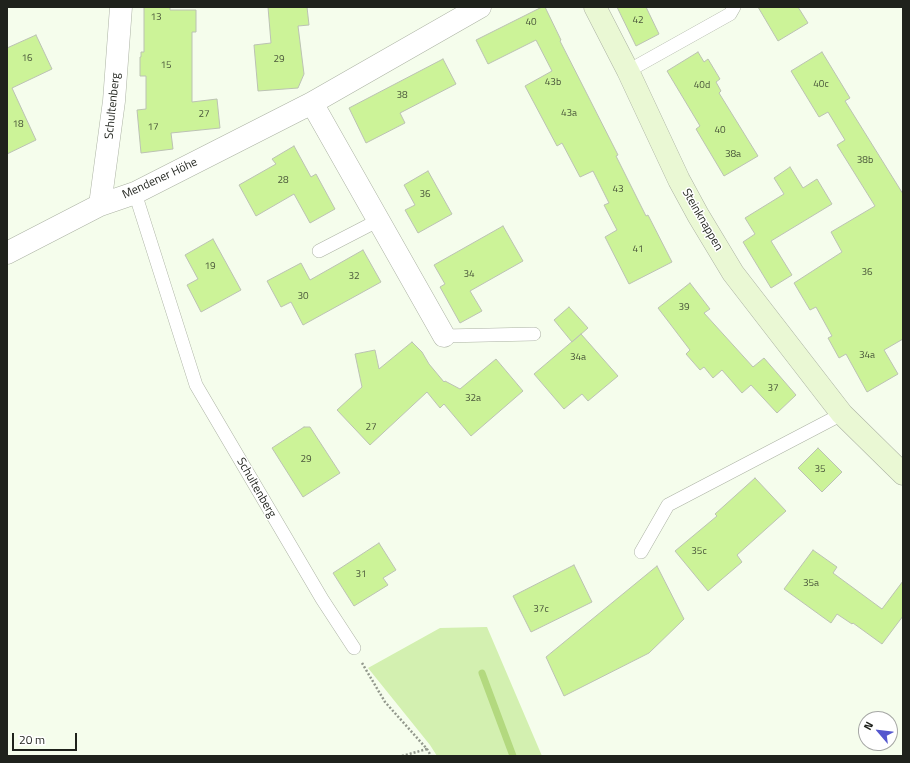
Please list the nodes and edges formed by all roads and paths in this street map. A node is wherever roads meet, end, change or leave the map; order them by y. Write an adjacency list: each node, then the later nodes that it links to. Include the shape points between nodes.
1 (121, 7): 8 (street, Schultenberg, via 114,101)
2 (480, 7): 6 (street, Mendener Höhe)
3 (595, 7): 5 (street, Steinknappen)
4 (734, 7): 5 (lane, via 730,14)
5 (628, 71): 14 (street, Steinknappen, via 679,180 733,273)
6 (312, 103): 7 (street, Mendener Höhe); 9 (street)
7 (135, 193): 8 (street, Mendener Höhe); 17 (lane, Schultenberg, via 196,385 322,599)
8 (100, 205): 11 (street, Mendener Höhe)
9 (379, 220): 10 (lane); 13 (street)
10 (319, 251)
11 (7, 253)
12 (534, 334): 13 (lane)
13 (444, 336)
14 (842, 414): 15 (street, Steinknappen); 16 (lane, via 668,505)
15 (903, 474)
16 (641, 552)
17 (354, 648): 18 (path, via 385,702)
18 (427, 749): 19 (path); 20 (path)
19 (402, 756)
20 (432, 756)

